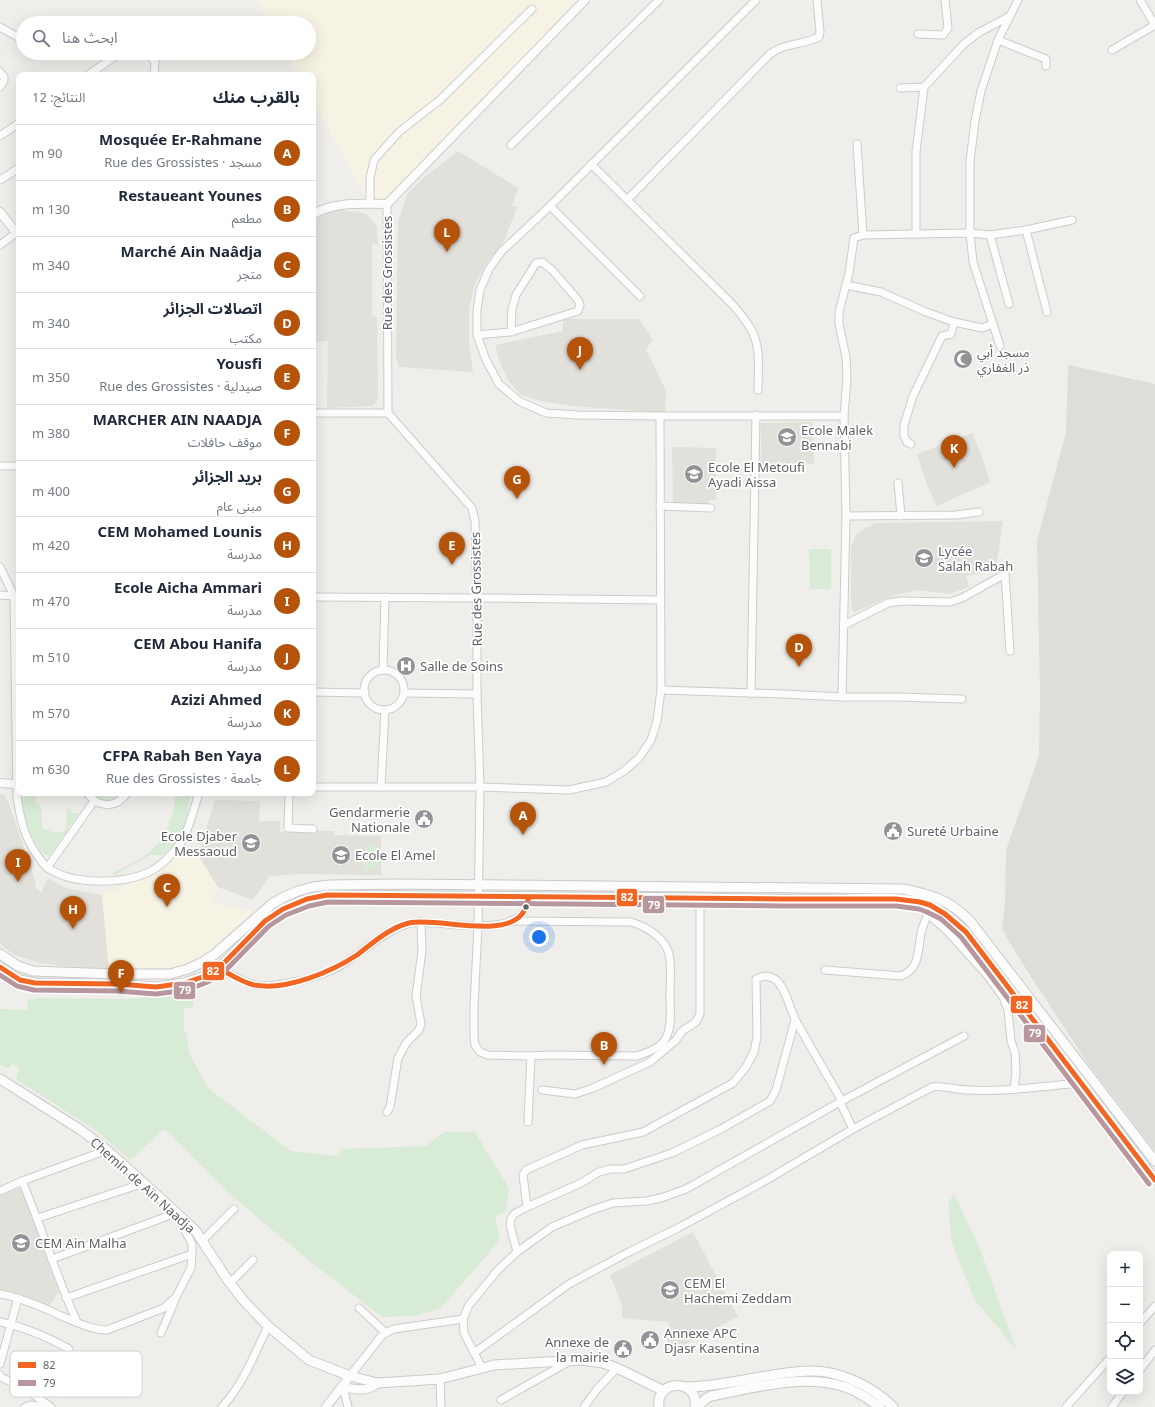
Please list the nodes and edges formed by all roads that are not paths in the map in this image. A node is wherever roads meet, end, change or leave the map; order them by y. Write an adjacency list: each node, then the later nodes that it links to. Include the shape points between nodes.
1 (586, 0): 34 (street)
2 (659, 0): 28 (street)
3 (756, 0): 29 (street)
4 (817, 0): 32 (street, via 819,37 783,47 770,54)
5 (945, 0): 12 (street, via 948,28 946,32 943,35)
6 (1018, 0): 9 (street)
7 (1140, 0): 10 (street)
8 (532, 9): 33 (street, via 441,99 400,132 374,160 370,178)
9 (1011, 16): 14 (street); 23 (street, via 978,33 964,44)
10 (1155, 25): 15 (street)
11 (0, 27): 13 (street)
12 (918, 34)
13 (16, 36)
14 (998, 40): 18 (street, via 1046,59); 41 (street, via 981,91 975,121 970,161)
15 (1112, 50)
16 (110, 60): 20 (street)
17 (153, 60): 21 (street)
18 (1046, 66)
19 (0, 72): 22 (street, via 4,77)
20 (92, 72)
21 (154, 72)
22 (0, 87)
23 (924, 87): 24 (street); 42 (street, via 916,152)
24 (900, 88)
25 (16, 125): 26 (street)
26 (0, 136)
27 (857, 144): 44 (street)
28 (511, 145)
29 (591, 164): 32 (street); 35 (street)
30 (16, 170): 31 (street)
31 (0, 180)
32 (628, 199): 56 (street, via 733,305 752,331 757,352)
33 (370, 204): 34 (street); 37 (street, via 343,204)
34 (387, 204): 57 (street, Rue des Grossistes)
35 (550, 206): 48 (street); 54 (street, via 501,252 489,270 480,290)
36 (0, 212): 40 (street)
37 (316, 212)
38 (1072, 220): 39 (street)
39 (1026, 230): 45 (street); 50 (street)
40 (16, 232)
41 (970, 233): 42 (street); 45 (street); 52 (street, via 973,262)
42 (916, 234): 44 (street)
43 (16, 235): 46 (street)
44 (863, 235): 47 (street, via 854,238)
45 (990, 235): 49 (street)
46 (0, 245)
47 (846, 285): 51 (street, via 881,292); 61 (street, via 839,312 846,357)
48 (640, 296)
49 (1009, 304)
50 (1047, 312)
51 (954, 322): 52 (street, via 982,328); 62 (street, via 951,334 942,336 913,396 904,425 904,436)
52 (993, 324): 55 (street)
53 (510, 332): 53 (street, via 578,311 578,300 542,262 536,264 516,295); 54 (street)
54 (477, 335): 60 (street, via 486,360 499,384 519,402 546,413)
55 (1000, 346)
56 (758, 390)
57 (388, 413): 58 (street); 76 (street, Rue des Grossistes, via 472,508 475,521)
58 (316, 414)
59 (756, 415): 60 (street); 61 (street); 85 (street)
60 (660, 416): 66 (street)
61 (844, 416): 69 (street)
62 (911, 444)
63 (0, 466): 64 (street)
64 (16, 466)
65 (898, 483): 70 (street)
66 (660, 506): 67 (street); 77 (street)
67 (711, 508)
68 (979, 512): 70 (street)
69 (846, 516): 70 (street); 78 (street)
70 (901, 516)
71 (0, 567): 73 (street)
72 (0, 595): 73 (street)
73 (16, 595): 91 (street)
74 (316, 597): 75 (street)
75 (386, 597): 76 (street); 80 (street)
76 (477, 598): 77 (street); 86 (street, Rue des Grossistes)
77 (660, 600): 81 (street)
78 (844, 625): 79 (street, via 888,603 950,602 1005,574); 87 (street)
79 (1010, 651)
80 (382, 670): 83 (street, via 369,678 365,685); 84 (street, via 396,674 404,686)
81 (661, 690): 85 (street); 94 (street, via 657,721 650,740 639,758 606,782 570,790)
82 (316, 692): 83 (street)
83 (365, 693): 89 (street, via 374,707)
84 (404, 693): 86 (street); 89 (street, via 395,707)
85 (752, 693): 87 (street)
86 (477, 694): 94 (street, Rue des Grossistes)
87 (842, 697): 88 (street)
88 (962, 699)
89 (385, 710): 93 (street)
90 (0, 783): 91 (street)
91 (16, 784)
92 (316, 787): 93 (street)
93 (381, 787): 94 (street)
94 (480, 787): 103 (street, Rue des Grossistes)
95 (18, 796): 102 (street, via 21,820 30,846)
96 (89, 796): 100 (street)
97 (124, 796): 100 (street, via 112,804)
98 (199, 796): 102 (street, via 181,843 156,868 121,880 100,882 63,875)
99 (289, 796): 101 (street, via 288,828)
100 (94, 802): 102 (street)
101 (313, 829)
102 (47, 868)
103 (478, 886): 104 (main road, via 903,889); 105 (street, Rue des Grossistes); 112 (main road, via 313,886 272,904 204,962 170,974 32,971 18,966)
104 (930, 894): 108 (street); 128 (main road, via 960,910 970,921)
105 (478, 896): 106 (main road); 111 (street, Rue des Grossistes); 114 (main road, via 327,895 307,899 283,909 265,921)
106 (529, 897): 107 (main road); 109 (street, via 523,913)
107 (700, 898): 108 (main road, via 890,899 914,901); 122 (street, via 700,1014 696,1022 650,1062 593,1088 575,1094)
108 (929, 908): 115 (street, via 917,957 908,974 901,976); 120 (main road, via 946,913 966,932); 121 (street, via 930,916 947,930 987,975 1003,998 1009,1017 1014,1052)
109 (511, 921): 111 (street); 118 (street, via 631,922 642,925 657,936 667,948 670,959 670,1025 660,1046 637,1056)
110 (421, 922): 111 (street); 114 (street, via 408,924 389,933 329,972 281,985 254,985); 124 (street, via 422,951 416,996 421,1024 419,1030 406,1042 398,1058)
111 (478, 926): 118 (street, Rue des Grossistes, via 474,1006 476,1045 480,1052 488,1055)
112 (0, 954)
113 (0, 967): 114 (main road, via 20,980 35,983 156,987 186,983)
114 (218, 968)
115 (825, 970)
116 (795, 1020): 123 (street); 133 (street, via 776,1090 770,1101 672,1153 624,1169 599,1172 581,1183); 133 (street, via 777,981 766,976 756,979 758,1037 746,1067 733,1082 643,1132 582,1145 526,1170 523,1175)
117 (964, 1036): 123 (street)
118 (531, 1056): 125 (street)
119 (0, 1079): 127 (main road, Chemin de Aïn Naadja, via 81,1130)
120 (1082, 1083): 121 (street); 129 (main road)
121 (1014, 1089): 126 (street, via 969,1090 932,1087)
122 (542, 1090)
123 (841, 1102): 126 (street); 138 (street, via 686,1189 661,1198 613,1203 592,1210 552,1227)
124 (387, 1112)
125 (528, 1122)
126 (853, 1129): 159 (street, via 763,1182 569,1284)
127 (107, 1150): 130 (street); 131 (main road, Chemin de Aïn Naadja)
128 (1155, 1161)
129 (1155, 1180)
130 (22, 1181): 132 (street); 136 (street)
131 (144, 1183): 135 (main road, Chemin de Aïn Naadja); 136 (street)
132 (0, 1191)
133 (527, 1207): 138 (street, via 514,1214 511,1219 510,1225)
134 (234, 1209): 137 (street)
135 (176, 1213): 137 (main road, Chemin de Aïn Naadja, via 195,1230); 139 (street, via 192,1244); 140 (street)
136 (38, 1218): 140 (street)
137 (202, 1241): 142 (main road, Chemin de Aïn Naadja)
138 (517, 1252): 149 (street, via 492,1276 469,1305)
139 (192, 1254): 144 (street, via 191,1268); 146 (street)
140 (52, 1259): 146 (street)
141 (253, 1260): 142 (street)
142 (230, 1284): 154 (main road, Chemin de Aïn Naadja)
143 (0, 1294): 145 (street)
144 (176, 1297): 151 (street, via 164,1308 107,1330); 155 (street)
145 (18, 1298): 151 (street); 153 (street)
146 (66, 1298): 151 (street)
147 (1155, 1306): 152 (street)
148 (359, 1308): 156 (street)
149 (463, 1319): 156 (street, via 394,1329); 159 (street, via 464,1333)
150 (0, 1322): 153 (street)
151 (77, 1322)
152 (1141, 1323)
153 (11, 1324): 157 (street, via 52,1340); 162 (street)
154 (268, 1326): 167 (main road, Chemin de Aïn Naadja, via 309,1360); 180 (street, via 242,1382)
155 (161, 1333)
156 (386, 1333): 167 (street, via 382,1334)
157 (69, 1350)
158 (1155, 1350): 163 (street)
159 (474, 1352): 164 (street)
160 (1109, 1359): 189 (street)
161 (571, 1361): 164 (main road, Chemin de Aïn Naadja); 165 (main road, Chemin de Aïn Naadja, via 603,1363); 176 (street)
162 (0, 1364)
163 (1143, 1366)
164 (482, 1368): 168 (main road, Chemin de Aïn Naadja)
165 (617, 1368): 173 (main road, Chemin de Aïn Naadja); 184 (street)
166 (0, 1375): 169 (street)
167 (350, 1376): 170 (main road, Chemin de Aïn Naadja); 171 (street)
168 (440, 1379): 170 (main road, Chemin de Aïn Naadja); 183 (street)
169 (10, 1381)
170 (377, 1383): 171 (street, via 369,1388)
171 (343, 1387): 181 (street); 182 (street)
172 (685, 1387): 173 (main road, via 674,1385); 186 (main road, via 694,1396); 188 (main road, via 812,1371 853,1380 872,1390)
173 (664, 1391): 185 (main road)
174 (1121, 1395): 190 (street)
175 (37, 1397): 179 (street)
176 (501, 1400)
177 (25, 1407): 178 (street)
178 (44, 1407)
179 (51, 1407)
180 (222, 1407)
181 (326, 1407)
182 (348, 1407)
183 (441, 1407)
184 (584, 1407)
185 (659, 1407)
186 (696, 1407): 187 (main road, via 711,1396 801,1381 823,1382 844,1387)
187 (880, 1407)
188 (893, 1407)
189 (1066, 1407)
190 (1112, 1407)

